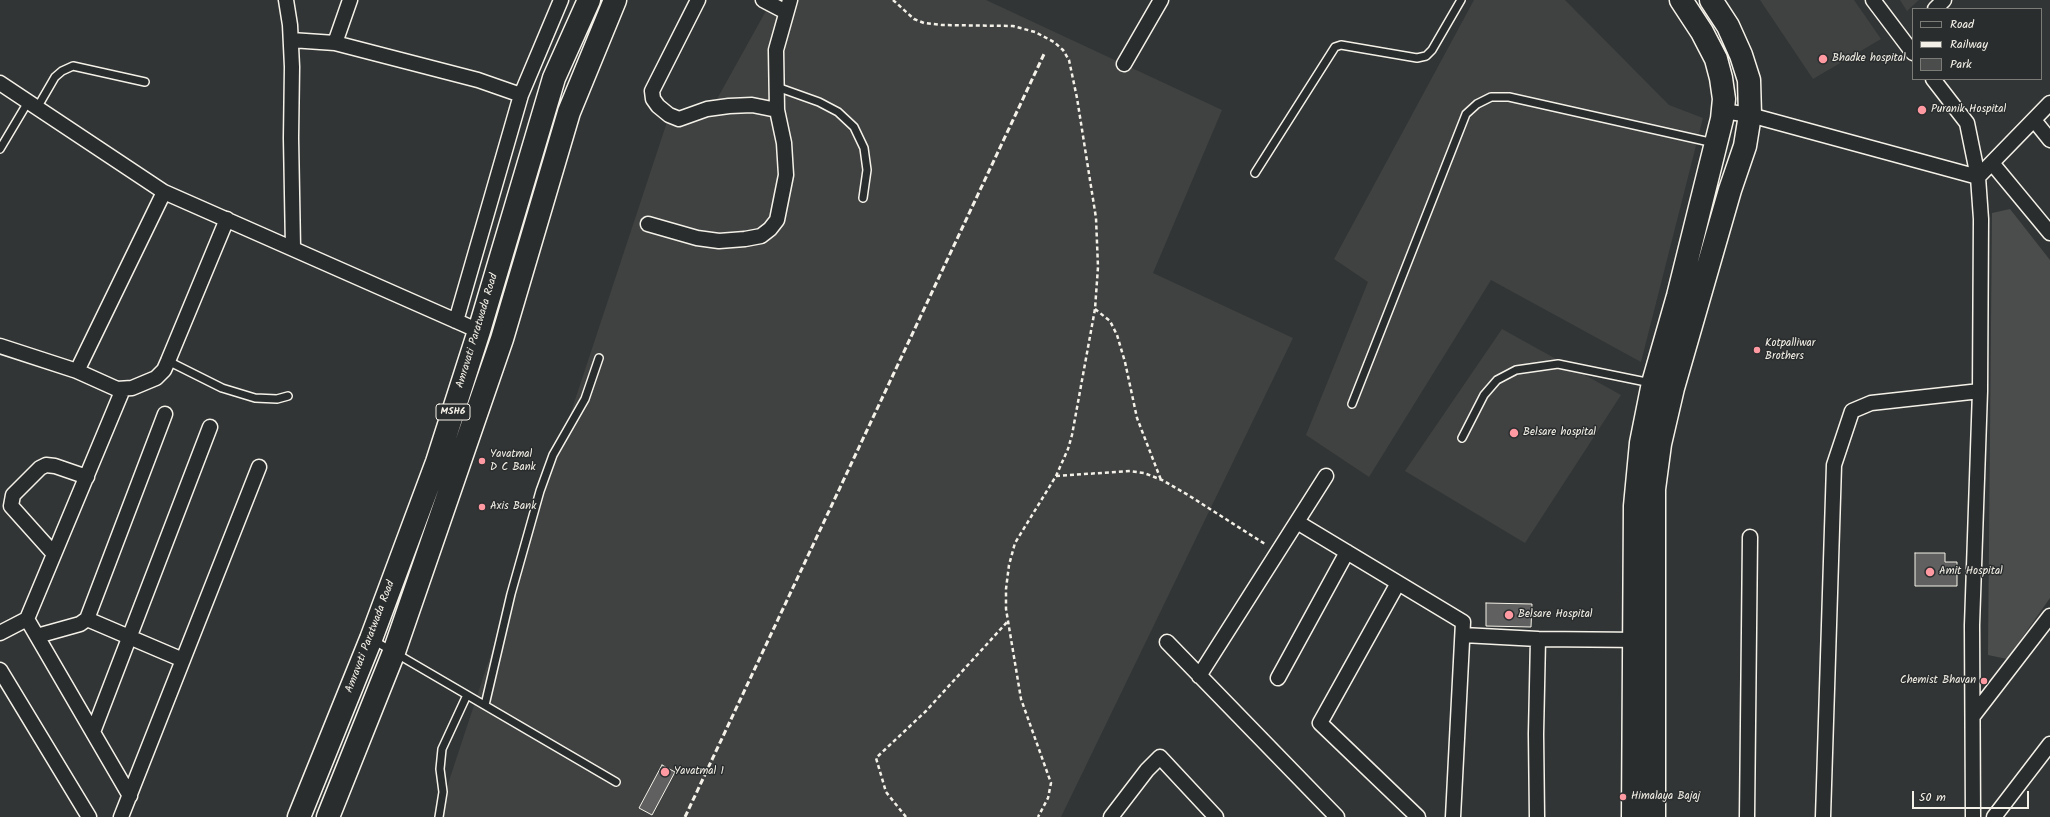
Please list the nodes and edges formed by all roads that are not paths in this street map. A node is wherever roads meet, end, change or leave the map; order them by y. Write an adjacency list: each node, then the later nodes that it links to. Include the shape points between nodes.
1 (286, 0): 17 (street)
2 (350, 0): 18 (street)
3 (561, 0): 25 (street)
4 (589, 0): 45 (main road, Amravati Paratwada Road / MSH6, via 554,78)
5 (615, 0): 77 (main road, MSH6, via 569,112 502,339)
6 (698, 0): 28 (street, via 652,91 653,99 658,106 679,119 707,109 729,106)
7 (763, 0): 14 (street)
8 (1161, 0): 20 (street)
9 (1461, 0): 36 (lane, via 1426,56 1417,58 1342,45 1335,48)
10 (1681, 0): 29 (main road, via 1716,59 1722,78)
11 (1711, 0): 30 (main road, via 1728,26 1741,55 1749,80)
12 (1873, 0): 16 (street)
13 (1944, 0): 15 (street)
14 (788, 6): 24 (street, via 776,50)
15 (1935, 8)
16 (1908, 35): 19 (street)
17 (290, 40): 18 (street); 43 (street)
18 (335, 43): 25 (street, via 478,80)
19 (1912, 49)
20 (1124, 64)
21 (1934, 80): 37 (street, via 1967,123)
22 (145, 82): 27 (lane, via 73,66 55,77)
23 (0, 83): 27 (street)
24 (777, 87): 28 (street); 39 (lane, via 820,102 838,112 854,127 864,148 866,170)
25 (521, 95): 44 (street)
26 (2050, 103): 31 (street)
27 (32, 105): 34 (lane); 38 (street)
28 (777, 110): 41 (street, via 784,143 786,175 777,220 770,230 761,236 719,241 697,238)
29 (1723, 111): 30 (street); 33 (main road)
30 (1750, 115): 37 (street); 50 (main road, via 1745,146)
31 (2034, 120): 32 (street); 35 (street)
32 (2050, 140)
33 (1716, 143): 50 (main road, via 1678,296); 54 (lane, via 1509,97 1491,97 1477,104 1466,114)
34 (0, 149)
35 (1992, 163): 37 (street); 42 (street)
36 (1255, 173)
37 (1978, 177): 52 (street, via 1981,219)
38 (164, 192): 40 (street); 49 (street)
39 (863, 198)
40 (227, 220): 43 (street); 48 (street)
41 (648, 224)
42 (2050, 233)
43 (294, 248): 44 (street)
44 (456, 321): 45 (street)
45 (479, 331): 73 (main road, Amravati Paratwada Road / MSH6, via 437,462)
46 (0, 346): 49 (street)
47 (599, 358): 83 (lane, via 585,399 553,455 540,491 511,594)
48 (168, 361): 51 (street, via 156,378); 53 (lane, via 222,388 255,398 277,399)
49 (77, 371): 51 (street, via 117,389)
50 (1663, 386): 57 (lane, via 1558,364 1516,370 1497,380 1484,395); 75 (main road, via 1641,443 1635,506)
51 (123, 389): 60 (street)
52 (1980, 391): 84 (street, via 1972,625); 103 (street, via 1871,403 1852,411 1834,465)
53 (288, 396)
54 (1352, 404)
55 (165, 414): 68 (street)
56 (210, 427): 72 (street)
57 (1462, 438)
58 (259, 467): 78 (street)
59 (1326, 476): 61 (street)
60 (87, 477): 64 (street); 64 (street, via 46,465 13,495 11,506)
61 (1297, 522): 63 (street); 80 (street)
62 (1750, 537): 102 (street)
63 (1346, 552): 65 (street); 81 (street)
64 (54, 554): 67 (street)
65 (1398, 583): 70 (street, via 1463,622); 97 (street, via 1320,723)
66 (2050, 616): 84 (street)
67 (27, 619): 69 (street); 71 (street)
68 (87, 619): 71 (street, via 80,624); 72 (street)
69 (0, 634)
70 (1463, 635): 74 (street); 98 (street)
71 (37, 636): 85 (street)
72 (129, 638): 78 (street); 85 (street)
73 (371, 639): 77 (lane); 91 (main road, Amravati Paratwada Road / MSH6)
74 (1538, 639): 75 (street); 99 (street)
75 (1645, 640): 100 (main road); 101 (main road)
76 (1167, 642): 80 (street)
77 (394, 652): 82 (lane); 92 (main road, MSH6)
78 (183, 660): 88 (street)
79 (0, 670): 89 (street)
80 (1199, 676): 96 (street)
81 (1278, 678)
82 (467, 695): 83 (lane); 93 (lane, via 442,749)
83 (485, 705): 87 (lane)
84 (1973, 716): 104 (street)
85 (93, 732): 88 (street)
86 (2050, 744): 105 (street)
87 (616, 782)
88 (130, 796): 90 (street)
89 (89, 817)
90 (120, 817)
91 (299, 817)
92 (328, 817)
93 (439, 817)
94 (1111, 817): 95 (street, via 1147,770 1160,758)
95 (1216, 817)
96 (1337, 817)
97 (1418, 817)
98 (1453, 817)
99 (1536, 817)
100 (1633, 817)
101 (1654, 817)
102 (1746, 817)
103 (1823, 817)
104 (1973, 817)
105 (1994, 817)

